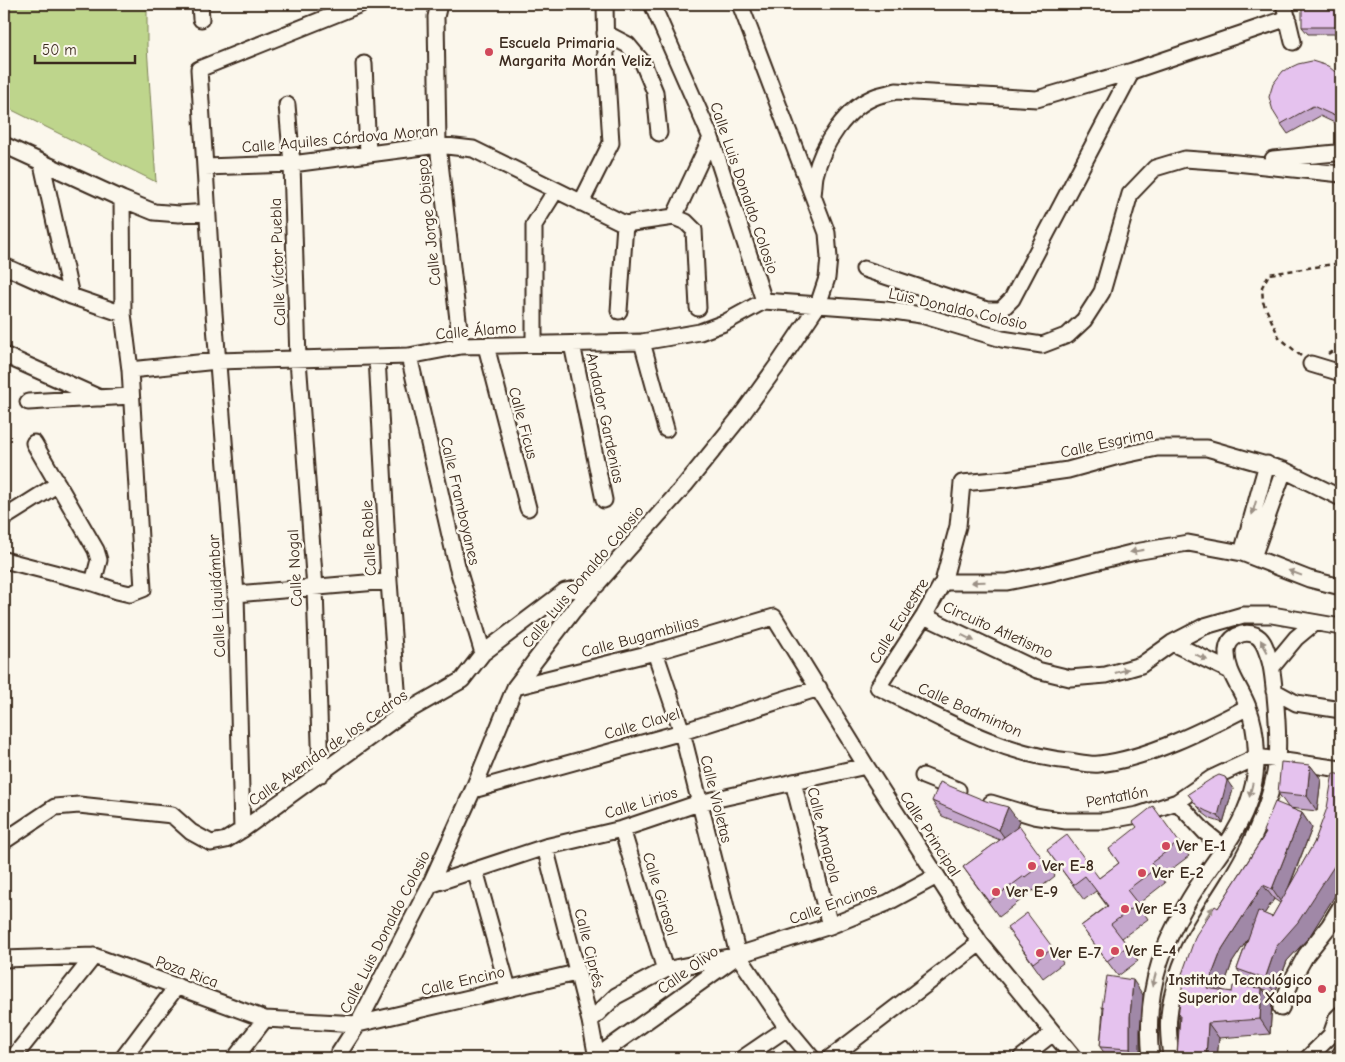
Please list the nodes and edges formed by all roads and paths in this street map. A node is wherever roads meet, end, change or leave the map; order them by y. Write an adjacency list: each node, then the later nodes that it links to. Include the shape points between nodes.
1 (200, 4): 8 (street)
2 (360, 4): 23 (street, Calle Liquidámbar, via 200,69)
3 (439, 4): 17 (street, Calle Jorge Obispo, via 436,17)
4 (604, 4): 9 (street)
5 (652, 4): 15 (street, Calle Luis Donaldo Colosio)
6 (740, 4): 26 (street, Calle Luis Donaldo Colosio)
7 (1286, 11): 10 (street); 12 (street)
8 (201, 19)
9 (605, 33): 14 (street, via 628,45 643,64 655,92); 28 (street, via 611,143)
10 (1293, 42)
11 (364, 64): 19 (street)
12 (1132, 71): 26 (street, via 1037,99 896,91 876,96 853,110 838,128 815,175); 34 (street, via 1012,299 1001,310 987,310)
13 (287, 105): 22 (street, Calle Víctor Puebla)
14 (659, 133)
15 (711, 138): 30 (street); 36 (street, Calle Luis Donaldo Colosio)
16 (4, 145): 21 (street)
17 (438, 145): 19 (street, Calle Aquiles Córdova Moran); 25 (street, Calle Aquiles Córdova Moran, via 473,149); 44 (street, Calle Jorge Obispo)
18 (1341, 151): 20 (street)
19 (368, 154): 22 (street, Calle Aquiles Córdova Moran)
20 (1227, 162): 24 (street, Luis Donaldo Colosio); 37 (street, Luis Donaldo Colosio, via 1185,159 1155,168 1130,194 1102,292 1084,320 1068,335 1042,345 1002,339 921,315)
21 (42, 164): 27 (street); 35 (street)
22 (292, 164): 23 (street, Calle Aquiles Córdova Moran); 49 (street, Calle Víctor Puebla)
23 (205, 167): 29 (street, Calle Liquidámbar)
24 (1341, 174)
25 (556, 190): 28 (street, Calle Aquiles Córdova Moran); 42 (street, via 534,226)
26 (813, 198): 37 (street, Calle Luis Donaldo Colosio, via 827,233 829,258 827,278)
27 (122, 199): 29 (street, via 154,212); 40 (street)
28 (580, 203): 31 (street, Calle Aquiles Córdova Moran)
29 (208, 212): 50 (street, Calle Liquidámbar)
30 (674, 217): 31 (street); 38 (street, via 694,230)
31 (625, 224): 39 (street)
32 (1341, 263): 51 (path, via 1269,274 1262,287 1263,302 1280,337)
33 (4, 266): 35 (street)
34 (864, 269)
35 (72, 296): 40 (street)
36 (764, 301): 37 (street); 41 (street, Calle Álamo, via 700,332)
37 (818, 305): 72 (street, Calle Luis Donaldo Colosio, via 740,418)
38 (698, 308)
39 (619, 311)
40 (123, 314): 52 (street)
41 (642, 342): 43 (street, Calle Álamo); 57 (street)
42 (534, 343): 43 (street, Calle Álamo); 45 (street, Calle Álamo)
43 (572, 344): 64 (street, Andador Gardenias)
44 (461, 346): 45 (street, Calle Álamo); 47 (street, Calle Álamo)
45 (486, 346): 65 (street, Calle Ficus)
46 (4, 355): 55 (street)
47 (409, 356): 48 (street, Calle Álamo); 82 (street, Calle Framboyanes, via 457,566)
48 (377, 357): 49 (street, Calle Álamo); 69 (street, Calle Roble)
49 (298, 360): 50 (street, Calle Álamo); 74 (street, Calle Nogal)
50 (217, 361): 52 (street, Calle Álamo); 75 (street, Calle Liquidámbar)
51 (1311, 364): 53 (street)
52 (130, 370): 54 (street)
53 (1341, 373)
54 (131, 396): 55 (street); 71 (street, via 143,589 130,594)
55 (100, 398): 56 (street)
56 (28, 402)
57 (666, 429)
58 (34, 443): 62 (street)
59 (1267, 464): 60 (street, Calle Esgrima); 61 (street, Calle Esgrima, via 1207,448 1157,448 1068,470); 67 (street, one-way to 67)
60 (1284, 470): 63 (street, Calle Esgrima); 67 (street)
61 (962, 483): 70 (street, Calle Ecuestre, via 958,526)
62 (58, 484): 66 (street); 71 (street, via 96,550 99,560)
63 (1341, 498)
64 (604, 500)
65 (528, 508)
66 (4, 518)
67 (1247, 555): 70 (street, Circuito Atletismo, one-way to 70, via 1188,543 1007,582); 73 (street, Circuito Atletismo, one-way to 67)
68 (4, 560): 71 (street)
69 (389, 581): 74 (street); 93 (street, Calle Roble)
70 (943, 582): 76 (street, Calle Ecuestre)
71 (93, 583)
72 (597, 585): 82 (street, Calle Avenida de los Cedros, via 565,591); 85 (street, Calle Luis Donaldo Colosio)
73 (1341, 587)
74 (315, 588): 75 (street); 99 (street, Calle Nogal)
75 (236, 594): 106 (street, Calle Liquidámbar)
76 (924, 616): 80 (street, Circuito Atletismo, one-way to 80, via 1036,670 1070,678 1106,675 1141,665); 86 (street, Calle Ecuestre)
77 (774, 617): 81 (street, Calle Bugambilias); 87 (street, Calle Principal)
78 (1314, 623): 79 (street, Circuito Atletismo); 80 (street, Circuito Atletismo, via 1272,615 1243,615 1205,626); 83 (street, via 1296,638)
79 (1341, 627)
80 (1172, 643): 84 (street, one-way to 84)
81 (655, 652): 85 (street, Calle Bugambilias); 94 (street, Calle Violetas)
82 (483, 653): 93 (street, Calle Avenida de los Cedros, via 462,680)
83 (1272, 667): 84 (street, one-way to 84, via 1264,642 1255,635 1245,634 1232,638 1229,643); 88 (street)
84 (1230, 671): 90 (street)
85 (515, 687): 102 (street, Calle Luis Donaldo Colosio)
86 (878, 687): 90 (street, Calle Badminton, via 1003,747 1054,760 1098,764 1143,755)
87 (819, 688): 94 (street, Calle Clavel); 97 (street, Calle Principal)
88 (1274, 691): 89 (street); 92 (street)
89 (1296, 703): 91 (street); 92 (street)
90 (1248, 707): 95 (street)
91 (1341, 710)
92 (1277, 715): 96 (street)
93 (399, 716): 99 (street, Calle Avenida de los Cedros)
94 (682, 732): 102 (street, Calle Clavel); 104 (street, Calle Violetas)
95 (1258, 757): 96 (street); 103 (street, Pentatlón, via 1212,778); 109 (street, one-way to 109, via 1251,794)
96 (1277, 759): 98 (street); 143 (street, one-way to 96, via 1169,1017 1178,974 1199,927 1258,829)
97 (866, 766): 101 (street, Calle Lirios); 111 (street, Calle Principal)
98 (1341, 769)
99 (320, 774): 106 (street, Calle Avenida de los Cedros)
100 (923, 776): 103 (street, Pentatlón, via 973,797 1034,816 1066,821 1104,821 1138,815)
101 (793, 782): 104 (street, Calle Lirios); 114 (street, Calle Amapola)
102 (473, 790): 112 (street, Calle Luis Donaldo Colosio)
103 (1176, 802): 109 (street)
104 (699, 803): 105 (street, Calle Lirios); 116 (street, Calle Violetas)
105 (622, 828): 108 (street, Calle Lirios); 119 (street, Calle Girasol)
106 (242, 830): 107 (street, Calle Avenida de los Cedros, via 226,840 211,843 191,832 172,815 79,805 55,807)
107 (4, 841)
108 (546, 847): 110 (street, Calle Lirios); 120 (street, Calle Ciprés)
109 (1225, 848): 142 (street, one-way to 142, via 1180,914 1162,954 1152,989 1148,1033)
110 (476, 870): 112 (street, Calle Lirios); 122 (street)
111 (937, 876): 114 (street, Calle Encinos, via 887,903); 115 (street, Calle Principal)
112 (430, 885): 127 (street, Calle Luis Donaldo Colosio)
113 (1341, 906): 123 (street, via 1306,955)
114 (830, 926): 116 (street, Calle Encinos)
115 (980, 943): 129 (street, Calle Principal); 139 (street)
116 (738, 955): 119 (street, Calle Olivo); 128 (street, Calle Violetas); 136 (street, Calle Olivo)
117 (94, 956): 118 (street, Poza Rica); 121 (street, Poza Rica); 132 (street)
118 (4, 959)
119 (665, 970): 126 (street, Calle Olivo, via 616,996)
120 (576, 973): 122 (street, Calle Encino); 126 (street, Calle Ciprés)
121 (177, 986): 125 (street, Poza Rica); 133 (street)
122 (508, 988): 127 (street, Calle Encino)
123 (1281, 1008)
124 (1341, 1014): 130 (street, via 1337,1018)
125 (265, 1019): 127 (street, Poza Rica); 134 (street)
126 (590, 1021): 136 (street, Calle Ciprés)
127 (358, 1024): 135 (street, Calle Luis Donaldo Colosio)
128 (787, 1028): 137 (street); 138 (street, Calle Violetas)
129 (1053, 1033): 140 (street); 141 (street, Calle Principal)
130 (1336, 1036): 144 (street)
131 (1341, 1053): 145 (street)
132 (13, 1058)
133 (123, 1058)
134 (235, 1058)
135 (336, 1058)
136 (596, 1058)
137 (743, 1058)
138 (812, 1058)
139 (830, 1058)
140 (1021, 1058)
141 (1074, 1058)
142 (1151, 1058)
143 (1171, 1058)
144 (1308, 1058)
145 (1339, 1058)

